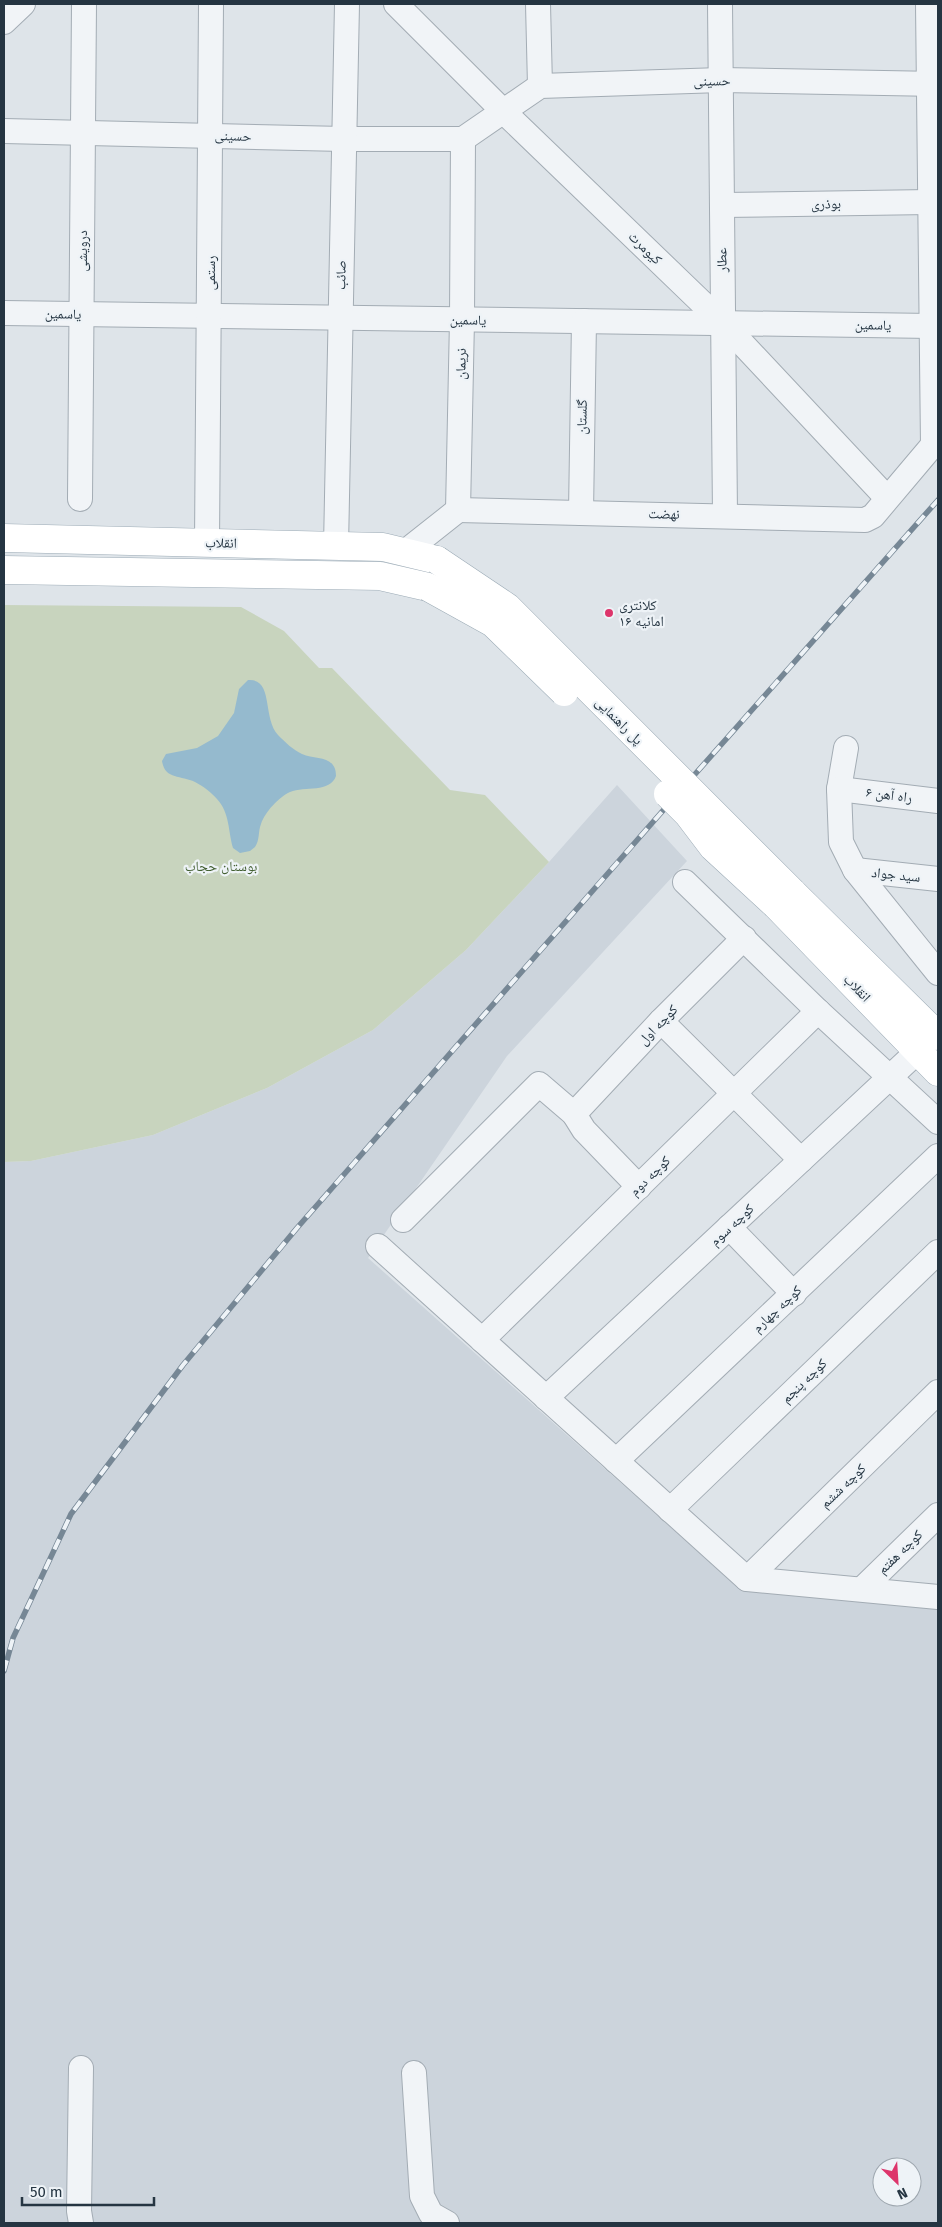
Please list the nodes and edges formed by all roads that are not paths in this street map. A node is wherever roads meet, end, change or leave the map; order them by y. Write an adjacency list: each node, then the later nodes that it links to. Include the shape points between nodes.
1 (22, 4): 9 (street)
2 (84, 4): 15 (street, درویشی)
3 (211, 4): 16 (street, رستمی)
4 (347, 4): 17 (street, صائب)
5 (396, 4): 13 (street, کیومرث)
6 (538, 4): 12 (street)
7 (720, 4): 10 (street, عطار)
8 (928, 4): 11 (street)
9 (4, 22)
10 (720, 80): 11 (street, حسینی); 12 (street, حسینی); 20 (street, عطار)
11 (934, 84): 19 (street)
12 (540, 86): 13 (street)
13 (504, 112): 18 (street); 27 (street, کیومرث)
14 (4, 131): 15 (street, حسینی)
15 (83, 134): 16 (street, حسینی); 22 (street, درویشی)
16 (211, 135): 17 (street, حسینی); 23 (street, رستمی)
17 (344, 139): 18 (street, حسینی); 24 (street, صائب)
18 (463, 139): 25 (street, نریمان)
19 (930, 202): 20 (street, بوذری); 28 (street)
20 (722, 205): 27 (street, عطار)
21 (4, 313): 22 (street, یاسمین)
22 (82, 314): 23 (street, یاسمین); 30 (street, درویشی)
23 (210, 316): 24 (street, یاسمین); 36 (street, رستمی)
24 (340, 318): 25 (street, یاسمین); 37 (street, صائب)
25 (462, 320): 26 (street, یاسمین); 32 (street, نریمان)
26 (584, 321): 27 (street, یاسمین); 33 (street, گلستان)
27 (723, 323): 28 (street, یاسمین); 31 (street, کیومرث); 34 (street, عطار)
28 (932, 326): 29 (street)
29 (936, 442): 31 (street)
30 (80, 498)
31 (886, 498): 34 (street, نهضت, via 865,520)
32 (458, 510): 33 (street, نهضت); 38 (street)
33 (581, 512): 34 (street, نهضت)
34 (725, 515)
35 (4, 538): 36 (main road, انقلاب)
36 (207, 543): 37 (main road, انقلاب)
37 (336, 546): 38 (main road, انقلاب, via 383,547)
38 (405, 552): 39 (main road, انقلاب)
39 (437, 560): 47 (main road, پل راهنمایی, bridge, via 507,607)
40 (4, 570): 47 (main road, پل راهنمایی, bridge, via 380,576 428,587 494,622 688,814 713,847)
41 (846, 748): 42 (street)
42 (839, 789): 43 (street, راه آهن ۶); 44 (street, via 842,842)
43 (938, 801)
44 (855, 870): 45 (street, سید جواد); 49 (street)
45 (938, 879)
46 (685, 882): 48 (street)
47 (784, 899): 52 (main road, انقلاب)
48 (744, 938): 50 (street); 51 (street, کوچه اول)
49 (938, 973)
50 (818, 1011): 54 (street); 55 (street, کوچه دوم)
51 (660, 1021): 55 (street); 56 (street, کوچه اول)
52 (933, 1037): 53 (main road, انقلاب); 54 (street, کوچه سوم)
53 (938, 1072)
54 (890, 1078): 57 (street); 59 (street, کوچه سوم)
55 (734, 1094): 59 (street); 60 (street, کوچه دوم)
56 (574, 1114): 60 (street, via 584,1130); 61 (street, via 539,1084)
57 (938, 1122)
58 (938, 1156): 65 (street, کوچه چهارم)
59 (801, 1160): 62 (street, کوچه سوم)
60 (639, 1187): 66 (street, کوچه دوم)
61 (403, 1220)
62 (730, 1227): 65 (street); 68 (street, کوچه سوم)
63 (378, 1246): 66 (street)
64 (938, 1252): 70 (street, کوچه پنجم)
65 (794, 1294): 69 (street, کوچه چهارم)
66 (482, 1340): 68 (street)
67 (938, 1392): 72 (street, کوچه ششم)
68 (546, 1398): 69 (street)
69 (616, 1461): 70 (street)
70 (670, 1510): 72 (street)
71 (938, 1515): 73 (street, کوچه هفتم)
72 (747, 1579): 73 (street)
73 (862, 1590): 74 (street)
74 (938, 1596)
75 (81, 2068): 78 (street)
76 (414, 2073): 77 (street, via 422,2196)
77 (434, 2220)
78 (81, 2223)

